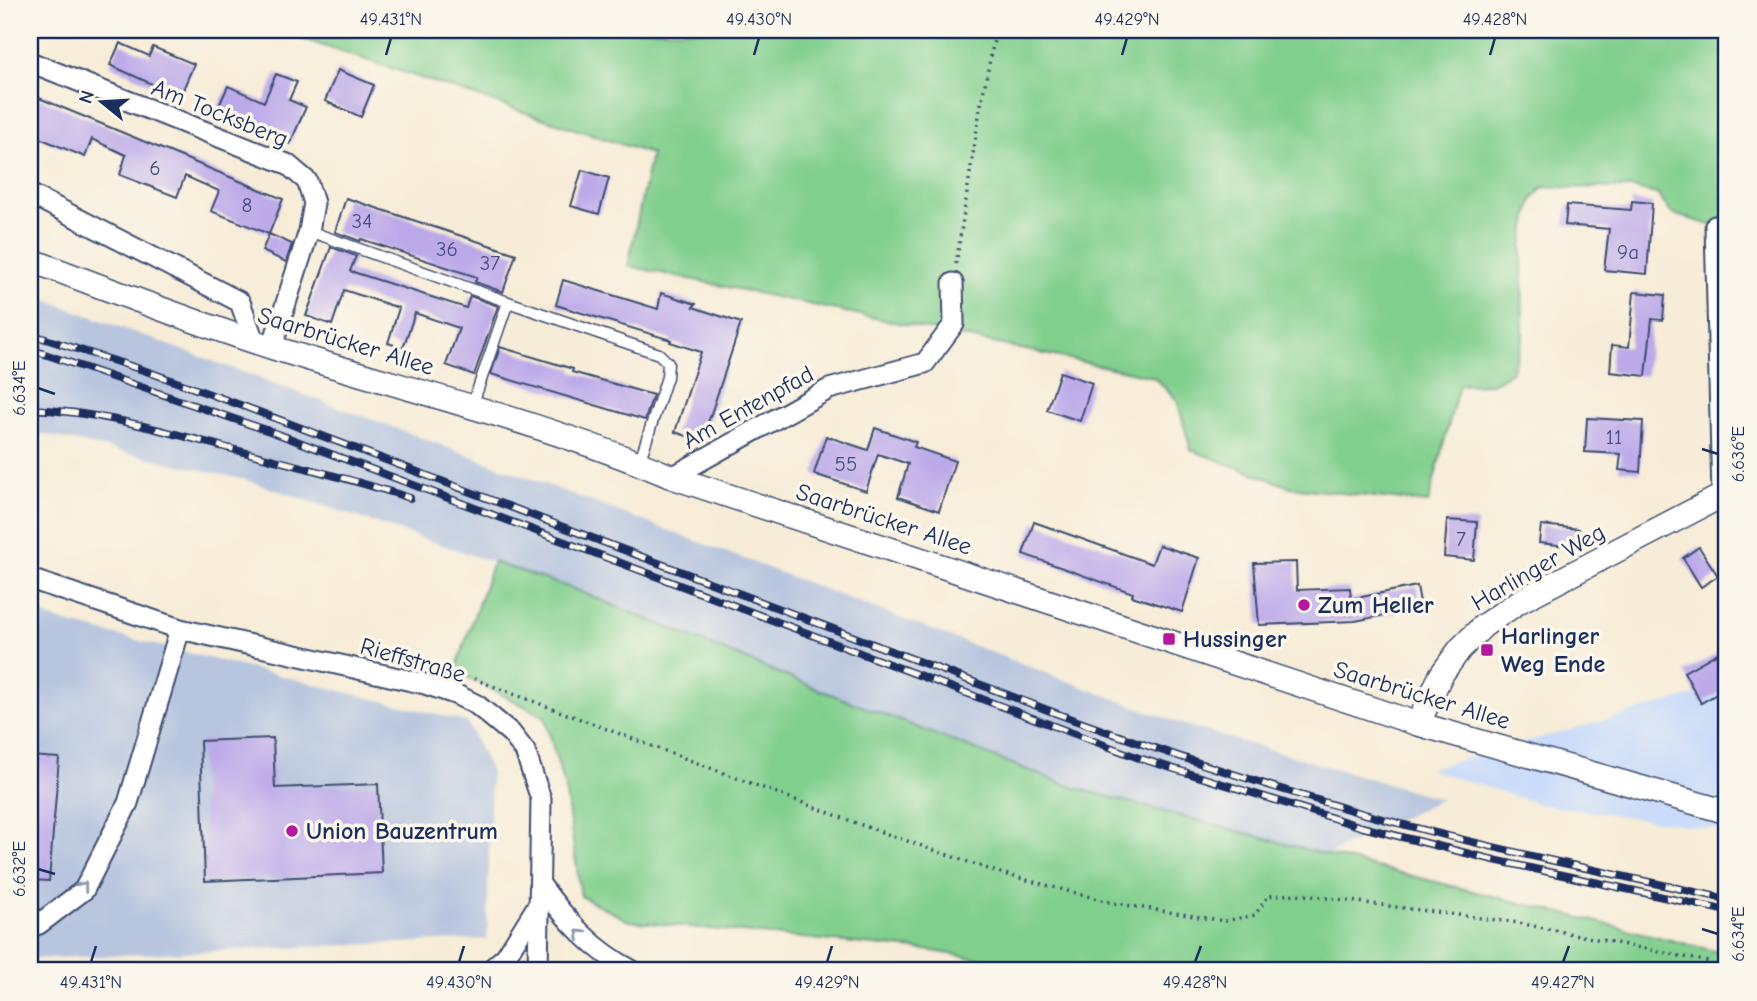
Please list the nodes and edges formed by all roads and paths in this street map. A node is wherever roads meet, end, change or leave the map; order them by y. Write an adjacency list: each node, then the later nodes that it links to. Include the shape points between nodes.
1 (996, 30): 7 (path)
2 (30, 62): 5 (street, Am Tocksberg, via 287,164 307,181 314,203)
3 (30, 194): 9 (street, via 240,302)
4 (1715, 226): 13 (street, Harlinger Weg)
5 (309, 231): 8 (lane); 9 (street, Am Tocksberg)
6 (30, 260): 9 (street, Saarbrücker Allee)
7 (953, 283): 12 (street, Am Entenpfad, via 954,324 925,363 829,389)
8 (508, 302): 10 (lane); 11 (lane, via 659,354 668,363)
9 (263, 344): 10 (street, Saarbrücker Allee)
10 (472, 407): 11 (street, Saarbrücker Allee)
11 (639, 463): 12 (street, Saarbrücker Allee)
12 (672, 477): 17 (street, Saarbrücker Allee)
13 (1725, 495): 17 (street, Harlinger Weg, via 1520,601 1483,626 1441,675)
14 (30, 579): 15 (street, Rieffstraße)
15 (180, 629): 16 (street, Rieffstraße); 20 (street, one-way to 15, via 84,890 128,803)
16 (455, 694): 19 (street, Rieffstraße, via 494,718 524,751 541,799); 21 (path, via 470,677 932,850 1113,902 1225,921 1255,915 1268,896 1297,894 1519,923)
17 (1418, 724): 18 (street, Saarbrücker Allee)
18 (1727, 812)
19 (540, 893): 22 (street, via 506,956); 23 (street, Rieffstraße); 24 (street, one-way to 19, via 586,939)
20 (30, 927)
21 (1709, 962)
22 (489, 971)
23 (538, 971)
24 (633, 971)

